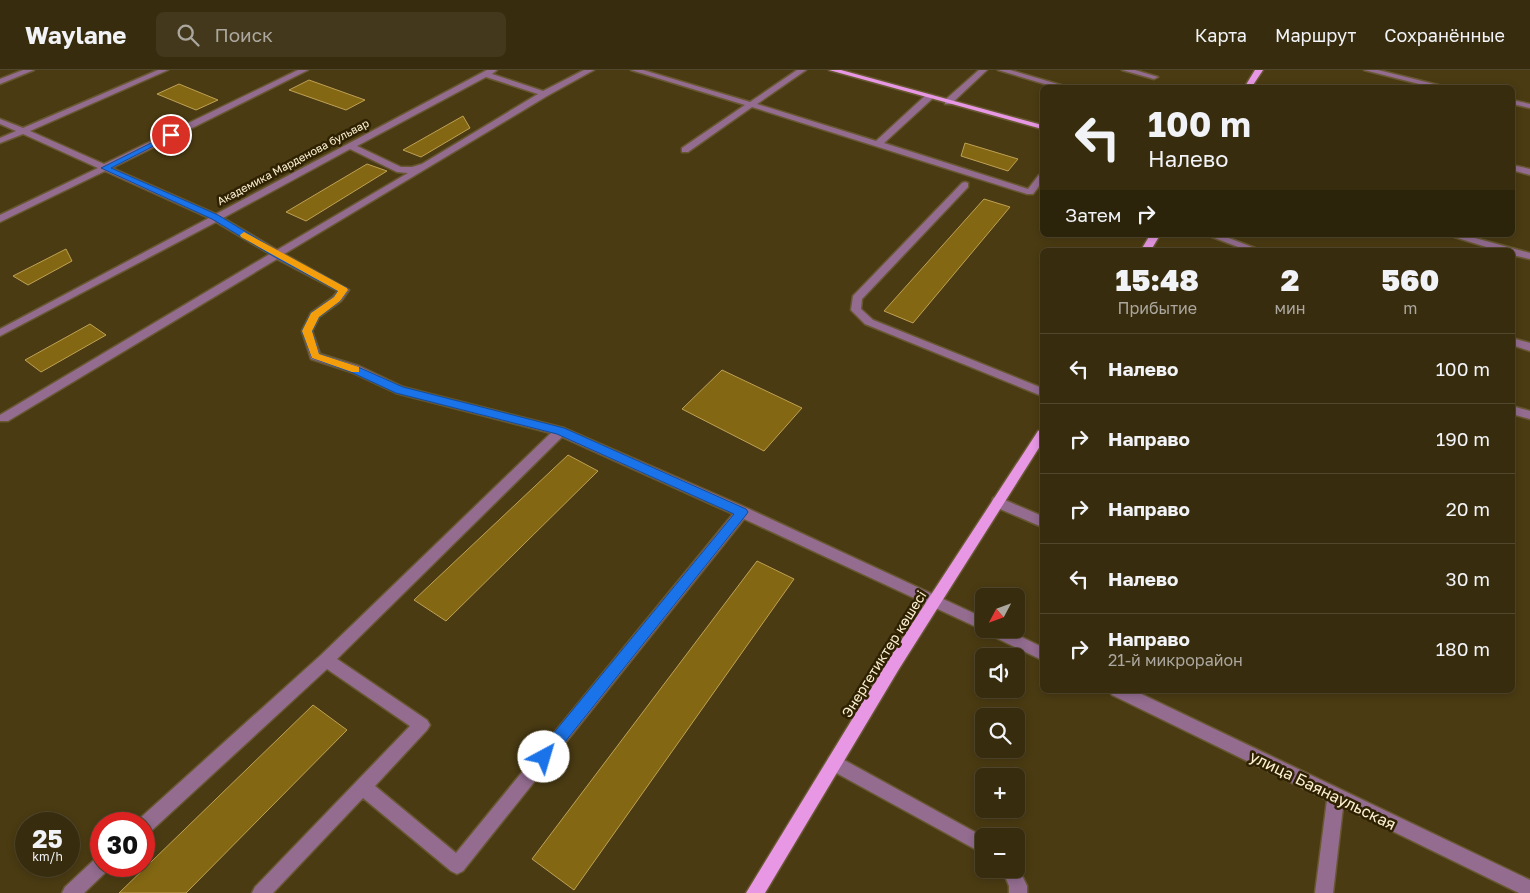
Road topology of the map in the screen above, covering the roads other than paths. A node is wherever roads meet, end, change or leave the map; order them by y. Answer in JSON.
{"nodes":[{"id":1,"x":30,"y":70,"type":"edge"},
{"id":2,"x":164,"y":70,"type":"edge"},
{"id":3,"x":304,"y":70,"type":"edge"},
{"id":4,"x":590,"y":70,"type":"edge"},
{"id":5,"x":635,"y":70,"type":"edge"},
{"id":6,"x":802,"y":70,"type":"edge"},
{"id":7,"x":833,"y":70,"type":"edge"},
{"id":8,"x":983,"y":70,"type":"edge"},
{"id":9,"x":1002,"y":70,"type":"edge"},
{"id":10,"x":1126,"y":70,"type":"edge"},
{"id":11,"x":1259,"y":70,"type":"edge"},
{"id":12,"x":1368,"y":70,"type":"edge"},
{"id":13,"x":490,"y":72,"type":"edge"},
{"id":14,"x":1154,"y":76,"type":"edge"},
{"id":15,"x":0,"y":82,"type":"edge"},
{"id":16,"x":1057,"y":85,"type":"edge"},
{"id":17,"x":1249,"y":85,"type":"edge"},
{"id":18,"x":1434,"y":85,"type":"edge"},
{"id":19,"x":544,"y":94,"type":"junction"},
{"id":20,"x":929,"y":97,"type":"junction"},
{"id":21,"x":948,"y":102,"type":"junction"},
{"id":22,"x":1515,"y":103,"type":"edge"},
{"id":23,"x":752,"y":104,"type":"junction"},
{"id":24,"x":1530,"y":106,"type":"edge"},
{"id":25,"x":0,"y":121,"type":"edge"},
{"id":26,"x":1040,"y":126,"type":"edge"},
{"id":27,"x":23,"y":131,"type":"junction"},
{"id":28,"x":0,"y":141,"type":"edge"},
{"id":29,"x":878,"y":144,"type":"junction"},
{"id":30,"x":350,"y":146,"type":"junction"},
{"id":31,"x":685,"y":150,"type":"dead end"},
{"id":32,"x":424,"y":166,"type":"junction"},
{"id":33,"x":105,"y":168,"type":"junction"},
{"id":34,"x":1515,"y":168,"type":"edge"},
{"id":35,"x":1530,"y":172,"type":"edge"},
{"id":36,"x":1040,"y":180,"type":"edge"},
{"id":37,"x":965,"y":185,"type":"dead end"},
{"id":38,"x":215,"y":217,"type":"junction"},
{"id":39,"x":0,"y":219,"type":"edge"},
{"id":40,"x":1154,"y":237,"type":"edge"},
{"id":41,"x":1218,"y":237,"type":"edge"},
{"id":42,"x":1460,"y":237,"type":"edge"},
{"id":43,"x":1147,"y":248,"type":"edge"},
{"id":44,"x":1248,"y":248,"type":"edge"},
{"id":45,"x":1500,"y":248,"type":"edge"},
{"id":46,"x":1515,"y":253,"type":"edge"},
{"id":47,"x":276,"y":254,"type":"junction"},
{"id":48,"x":1530,"y":256,"type":"edge"},
{"id":49,"x":0,"y":333,"type":"edge"},
{"id":50,"x":1515,"y":342,"type":"edge"},
{"id":51,"x":1530,"y":347,"type":"edge"},
{"id":52,"x":1040,"y":391,"type":"edge"},
{"id":53,"x":1515,"y":411,"type":"edge"},
{"id":54,"x":1530,"y":415,"type":"edge"},
{"id":55,"x":1,"y":418,"type":"edge"},
{"id":56,"x":560,"y":431,"type":"junction"},
{"id":57,"x":1040,"y":437,"type":"edge"},
{"id":58,"x":998,"y":502,"type":"junction"},
{"id":59,"x":742,"y":512,"type":"junction"},
{"id":60,"x":1040,"y":521,"type":"edge"},
{"id":61,"x":936,"y":603,"type":"junction"},
{"id":62,"x":975,"y":621,"type":"edge"},
{"id":63,"x":1009,"y":638,"type":"edge"},
{"id":64,"x":1040,"y":653,"type":"edge"},
{"id":65,"x":326,"y":660,"type":"junction"},
{"id":66,"x":1123,"y":693,"type":"edge"},
{"id":67,"x":835,"y":763,"type":"junction"},
{"id":68,"x":363,"y":787,"type":"junction"},
{"id":69,"x":1336,"y":797,"type":"junction"},
{"id":70,"x":155,"y":816,"type":"edge"},
{"id":71,"x":975,"y":841,"type":"edge"},
{"id":72,"x":90,"y":875,"type":"edge"},
{"id":73,"x":1015,"y":878,"type":"edge"},
{"id":74,"x":1530,"y":889,"type":"edge"},
{"id":75,"x":71,"y":893,"type":"edge"},
{"id":76,"x":261,"y":893,"type":"edge"},
{"id":77,"x":756,"y":893,"type":"edge"},
{"id":78,"x":1018,"y":893,"type":"edge"},
{"id":79,"x":1324,"y":893,"type":"edge"}],
"edges":[{"from":1,"to":15,"type":"street"},
{"from":2,"to":27,"type":"street"},
{"from":3,"to":33,"type":"street"},
{"from":4,"to":19,"type":"street"},
{"from":5,"to":23,"type":"street"},
{"from":6,"to":23,"type":"street"},
{"from":7,"to":20,"type":"main road"},
{"from":8,"to":21,"type":"street"},
{"from":9,"to":16,"type":"street"},
{"from":10,"to":14,"type":"street"},
{"from":11,"to":17,"type":"main road"},
{"from":12,"to":18,"type":"street"},
{"from":13,"to":19,"type":"street"},
{"from":13,"to":30,"type":"street","name":"Академика Марденова бульвар"},
{"from":19,"to":32,"type":"street"},
{"from":20,"to":21,"type":"main road"},
{"from":20,"to":29,"type":"street"},
{"from":21,"to":26,"type":"main road"},
{"from":22,"to":24,"type":"street"},
{"from":23,"to":29,"type":"street"},
{"from":23,"to":31,"type":"street"},
{"from":25,"to":27,"type":"street"},
{"from":27,"to":28,"type":"street"},
{"from":27,"to":33,"type":"street"},
{"from":29,"to":36,"type":"street"},
{"from":30,"to":32,"type":"street"},
{"from":30,"to":38,"type":"street","name":"Академика Марденова бульвар"},
{"from":32,"to":47,"type":"street"},
{"from":33,"to":38,"type":"street"},
{"from":33,"to":39,"type":"street"},
{"from":34,"to":35,"type":"street"},
{"from":37,"to":52,"type":"street"},
{"from":38,"to":47,"type":"street"},
{"from":38,"to":49,"type":"street","name":"Академика Марденова бульвар"},
{"from":40,"to":43,"type":"main road"},
{"from":41,"to":44,"type":"street"},
{"from":42,"to":45,"type":"street"},
{"from":46,"to":48,"type":"street"},
{"from":47,"to":55,"type":"street"},
{"from":47,"to":56,"type":"street"},
{"from":50,"to":51,"type":"street"},
{"from":53,"to":54,"type":"street"},
{"from":56,"to":59,"type":"street"},
{"from":56,"to":65,"type":"street"},
{"from":57,"to":58,"type":"main road","name":"Энергетиктер көшесі"},
{"from":58,"to":60,"type":"street"},
{"from":58,"to":61,"type":"main road","name":"Энергетиктер көшесі"},
{"from":59,"to":61,"type":"street"},
{"from":59,"to":68,"type":"street"},
{"from":61,"to":62,"type":"street"},
{"from":61,"to":67,"type":"main road","name":"Энергетиктер көшесі"},
{"from":63,"to":64,"type":"street"},
{"from":65,"to":68,"type":"street"},
{"from":65,"to":70,"type":"street"},
{"from":66,"to":69,"type":"street","name":"улица Баянаульская"},
{"from":67,"to":71,"type":"street"},
{"from":67,"to":77,"type":"main road","name":"Энергетиктер көшесі"},
{"from":68,"to":76,"type":"street"},
{"from":69,"to":74,"type":"street","name":"улица Баянаульская"},
{"from":69,"to":79,"type":"street"},
{"from":72,"to":75,"type":"street"},
{"from":73,"to":78,"type":"street"}]}
